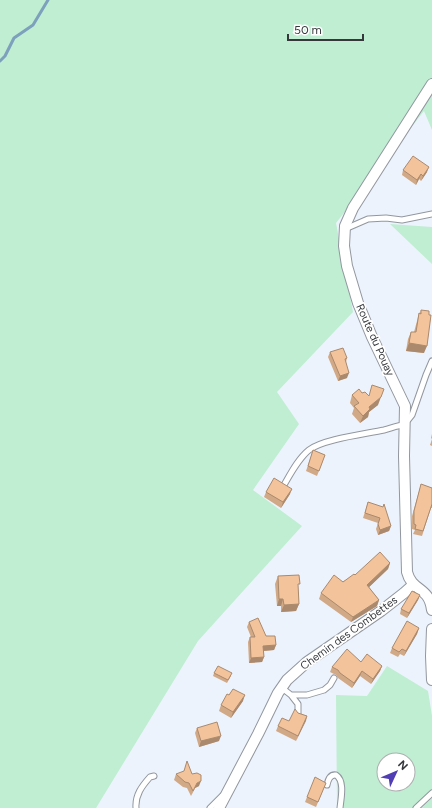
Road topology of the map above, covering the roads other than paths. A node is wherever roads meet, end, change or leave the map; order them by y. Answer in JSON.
{"nodes":[{"id":1,"x":432,"y":84,"type":"edge"},
{"id":2,"x":432,"y":214,"type":"edge"},
{"id":3,"x":345,"y":229,"type":"junction"},
{"id":4,"x":432,"y":361,"type":"edge"},
{"id":5,"x":405,"y":422,"type":"junction"},
{"id":6,"x":284,"y":485,"type":"edge"},
{"id":7,"x":413,"y":585,"type":"junction"},
{"id":8,"x":431,"y":600,"type":"edge"},
{"id":9,"x":432,"y":629,"type":"edge"},
{"id":10,"x":334,"y":678,"type":"dead end"},
{"id":11,"x":432,"y":680,"type":"edge"},
{"id":12,"x":282,"y":688,"type":"junction"},
{"id":13,"x":291,"y":695,"type":"junction"},
{"id":14,"x":298,"y":714,"type":"edge"},
{"id":15,"x":154,"y":776,"type":"dead end"},
{"id":16,"x":327,"y":785,"type":"edge"},
{"id":17,"x":432,"y":793,"type":"edge"},
{"id":18,"x":225,"y":797,"type":"junction"},
{"id":19,"x":136,"y":808,"type":"edge"},
{"id":20,"x":210,"y":808,"type":"edge"},
{"id":21,"x":219,"y":808,"type":"edge"},
{"id":22,"x":340,"y":808,"type":"edge"},
{"id":23,"x":416,"y":808,"type":"edge"}],
"edges":[{"from":1,"to":3,"type":"street","name":"Route du Pouay"},
{"from":2,"to":3,"type":"lane"},
{"from":3,"to":5,"type":"street","name":"Route du Pouay"},
{"from":4,"to":5,"type":"lane"},
{"from":5,"to":6,"type":"lane"},
{"from":5,"to":7,"type":"street","name":"Route du Pouay"},
{"from":7,"to":8,"type":"street"},
{"from":7,"to":12,"type":"street","name":"Chemin des Combettes"},
{"from":9,"to":11,"type":"street"},
{"from":10,"to":13,"type":"lane"},
{"from":12,"to":13,"type":"lane"},
{"from":12,"to":18,"type":"street","name":"Chemin des Combettes"},
{"from":13,"to":14,"type":"lane"},
{"from":15,"to":19,"type":"lane"},
{"from":16,"to":22,"type":"lane"},
{"from":17,"to":23,"type":"lane"},
{"from":18,"to":20,"type":"lane"},
{"from":18,"to":21,"type":"street","name":"Chemin des Combettes"}]}
